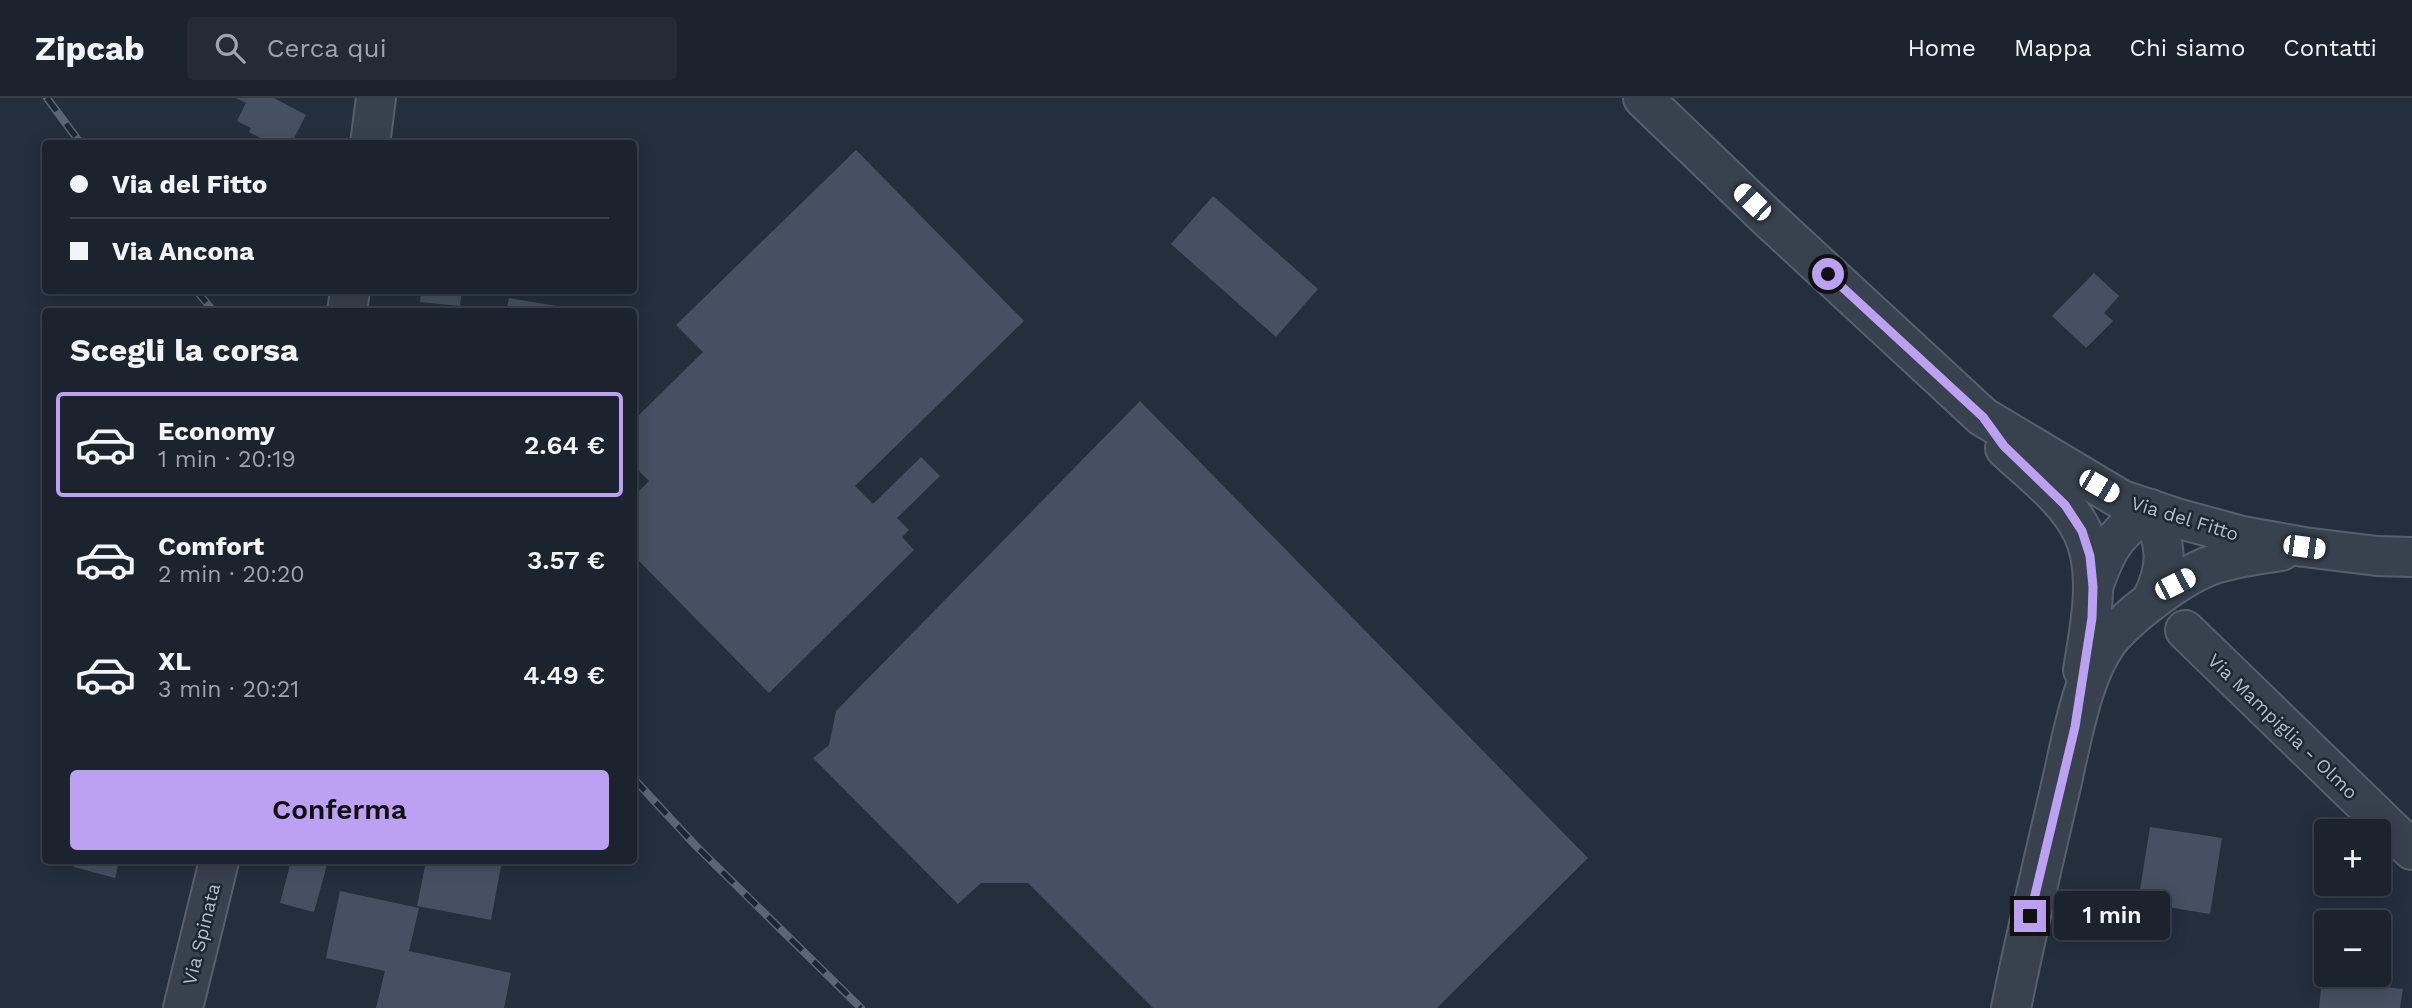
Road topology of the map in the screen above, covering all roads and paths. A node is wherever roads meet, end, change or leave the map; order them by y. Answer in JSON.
{"nodes":[{"id":1,"x":376,"y":98,"type":"edge"},
{"id":2,"x":1643,"y":98,"type":"edge"},
{"id":3,"x":371,"y":140,"type":"edge"},
{"id":4,"x":1983,"y":417,"type":"junction"},
{"id":5,"x":2150,"y":509,"type":"junction"},
{"id":6,"x":2304,"y":547,"type":"junction"},
{"id":7,"x":2412,"y":557,"type":"edge"},
{"id":8,"x":2093,"y":587,"type":"junction"},
{"id":9,"x":2151,"y":601,"type":"junction"},
{"id":10,"x":2185,"y":631,"type":"dead end"},
{"id":11,"x":2075,"y":727,"type":"junction"},
{"id":12,"x":2412,"y":850,"type":"edge"},
{"id":13,"x":218,"y":864,"type":"edge"},
{"id":14,"x":183,"y":1008,"type":"edge"},
{"id":15,"x":2011,"y":1008,"type":"edge"}],
"edges":[{"from":1,"to":3,"type":"street"},
{"from":2,"to":4,"type":"street","name":"Via del Fitto"},
{"from":4,"to":5,"type":"street","name":"Via del Fitto"},
{"from":4,"to":8,"type":"street"},
{"from":5,"to":6,"type":"street","name":"Via del Fitto"},
{"from":5,"to":8,"type":"street"},
{"from":5,"to":9,"type":"street"},
{"from":6,"to":7,"type":"street","name":"Via del Fitto"},
{"from":6,"to":9,"type":"street"},
{"from":8,"to":11,"type":"street"},
{"from":9,"to":11,"type":"street"},
{"from":10,"to":12,"type":"street","name":"Via Mampiglia - Olmo"},
{"from":11,"to":15,"type":"street"},
{"from":13,"to":14,"type":"street","name":"Via Spinata"}]}
